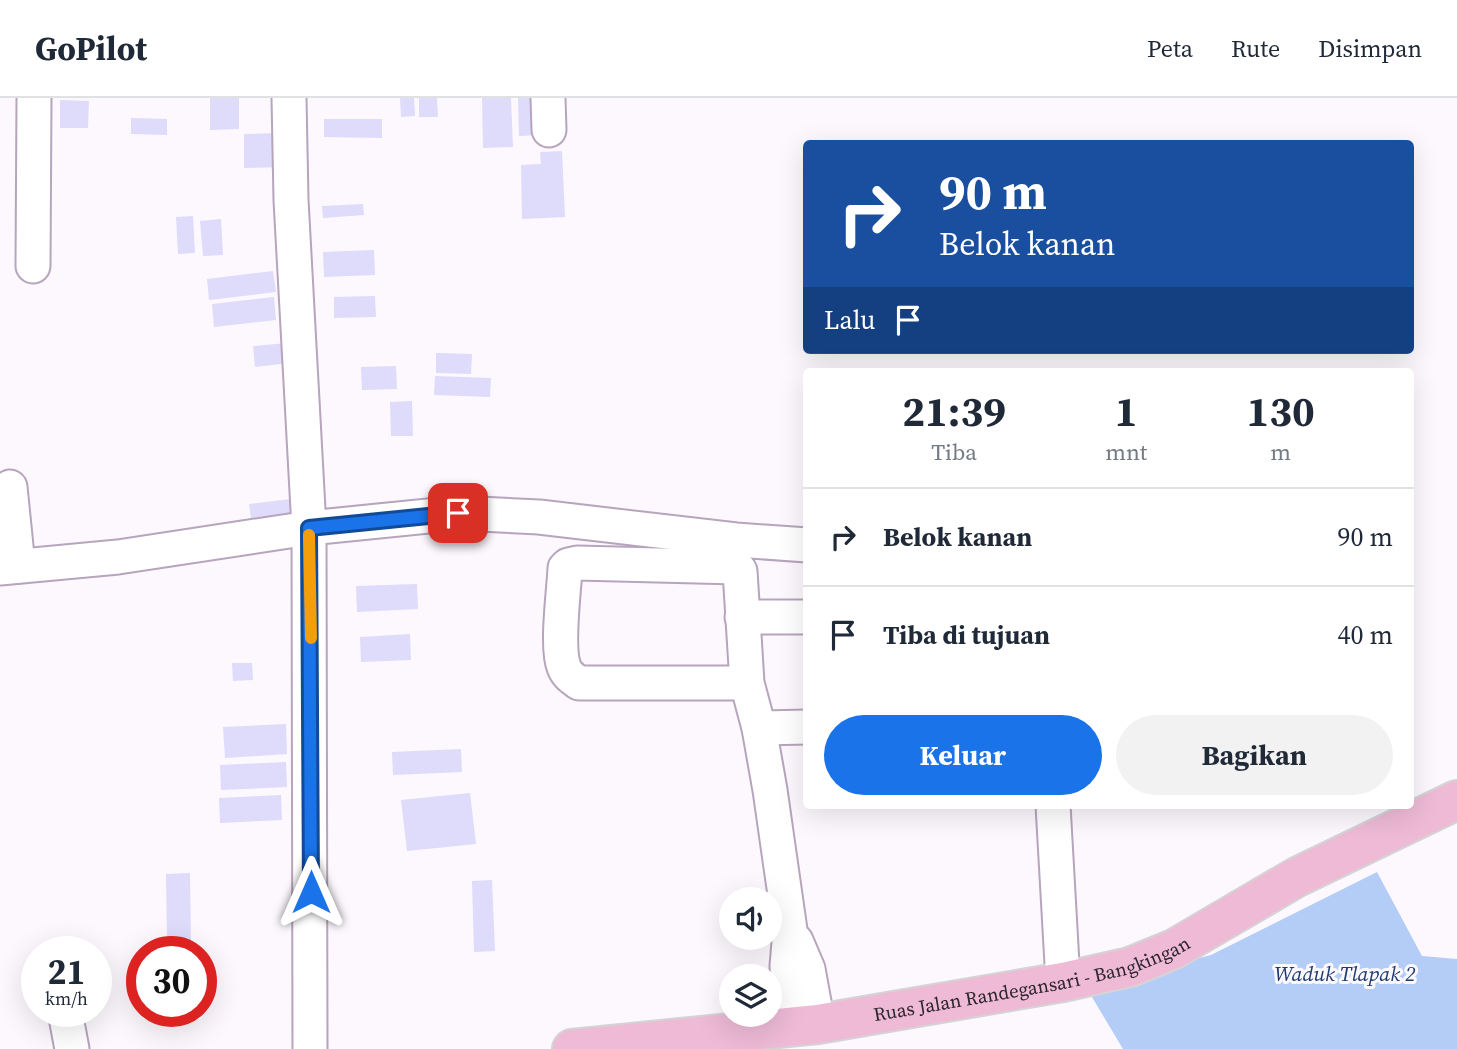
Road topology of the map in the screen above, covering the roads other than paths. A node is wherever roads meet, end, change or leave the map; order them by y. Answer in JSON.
{"nodes":[{"id":1,"x":34,"y":98,"type":"edge"},
{"id":2,"x":289,"y":98,"type":"edge"},
{"id":3,"x":33,"y":266,"type":"dead end"},
{"id":4,"x":10,"y":487,"type":"dead end"},
{"id":5,"x":309,"y":528,"type":"junction"},
{"id":6,"x":803,"y":546,"type":"edge"},
{"id":7,"x":737,"y":554,"type":"junction"},
{"id":8,"x":9,"y":567,"type":"edge"},
{"id":9,"x":742,"y":617,"type":"junction"},
{"id":10,"x":803,"y":617,"type":"edge"},
{"id":11,"x":747,"y":683,"type":"junction"},
{"id":12,"x":803,"y":727,"type":"edge"},
{"id":13,"x":759,"y":728,"type":"junction"},
{"id":14,"x":1457,"y":800,"type":"edge"},
{"id":15,"x":1053,"y":809,"type":"edge"},
{"id":16,"x":1063,"y":982,"type":"junction"},
{"id":17,"x":804,"y":1025,"type":"junction"},
{"id":18,"x":68,"y":1027,"type":"edge"},
{"id":19,"x":72,"y":1049,"type":"edge"},
{"id":20,"x":310,"y":1049,"type":"edge"},
{"id":21,"x":572,"y":1049,"type":"edge"}],
"edges":[{"from":1,"to":3,"type":"street"},
{"from":2,"to":5,"type":"street"},
{"from":4,"to":8,"type":"street"},
{"from":5,"to":7,"type":"street"},
{"from":5,"to":8,"type":"street"},
{"from":5,"to":20,"type":"street"},
{"from":6,"to":7,"type":"street"},
{"from":7,"to":9,"type":"street"},
{"from":7,"to":11,"type":"street"},
{"from":9,"to":10,"type":"street"},
{"from":9,"to":11,"type":"street"},
{"from":11,"to":13,"type":"street"},
{"from":12,"to":13,"type":"street"},
{"from":13,"to":17,"type":"street"},
{"from":14,"to":16,"type":"main road","name":"Ruas Jalan Randegansari - Bangkingan"},
{"from":15,"to":16,"type":"street"},
{"from":16,"to":17,"type":"main road","name":"Ruas Jalan Randegansari - Bangkingan"},
{"from":17,"to":21,"type":"main road","name":"Ruas Jalan Randegansari - Bangkingan"},
{"from":18,"to":19,"type":"street"}]}
